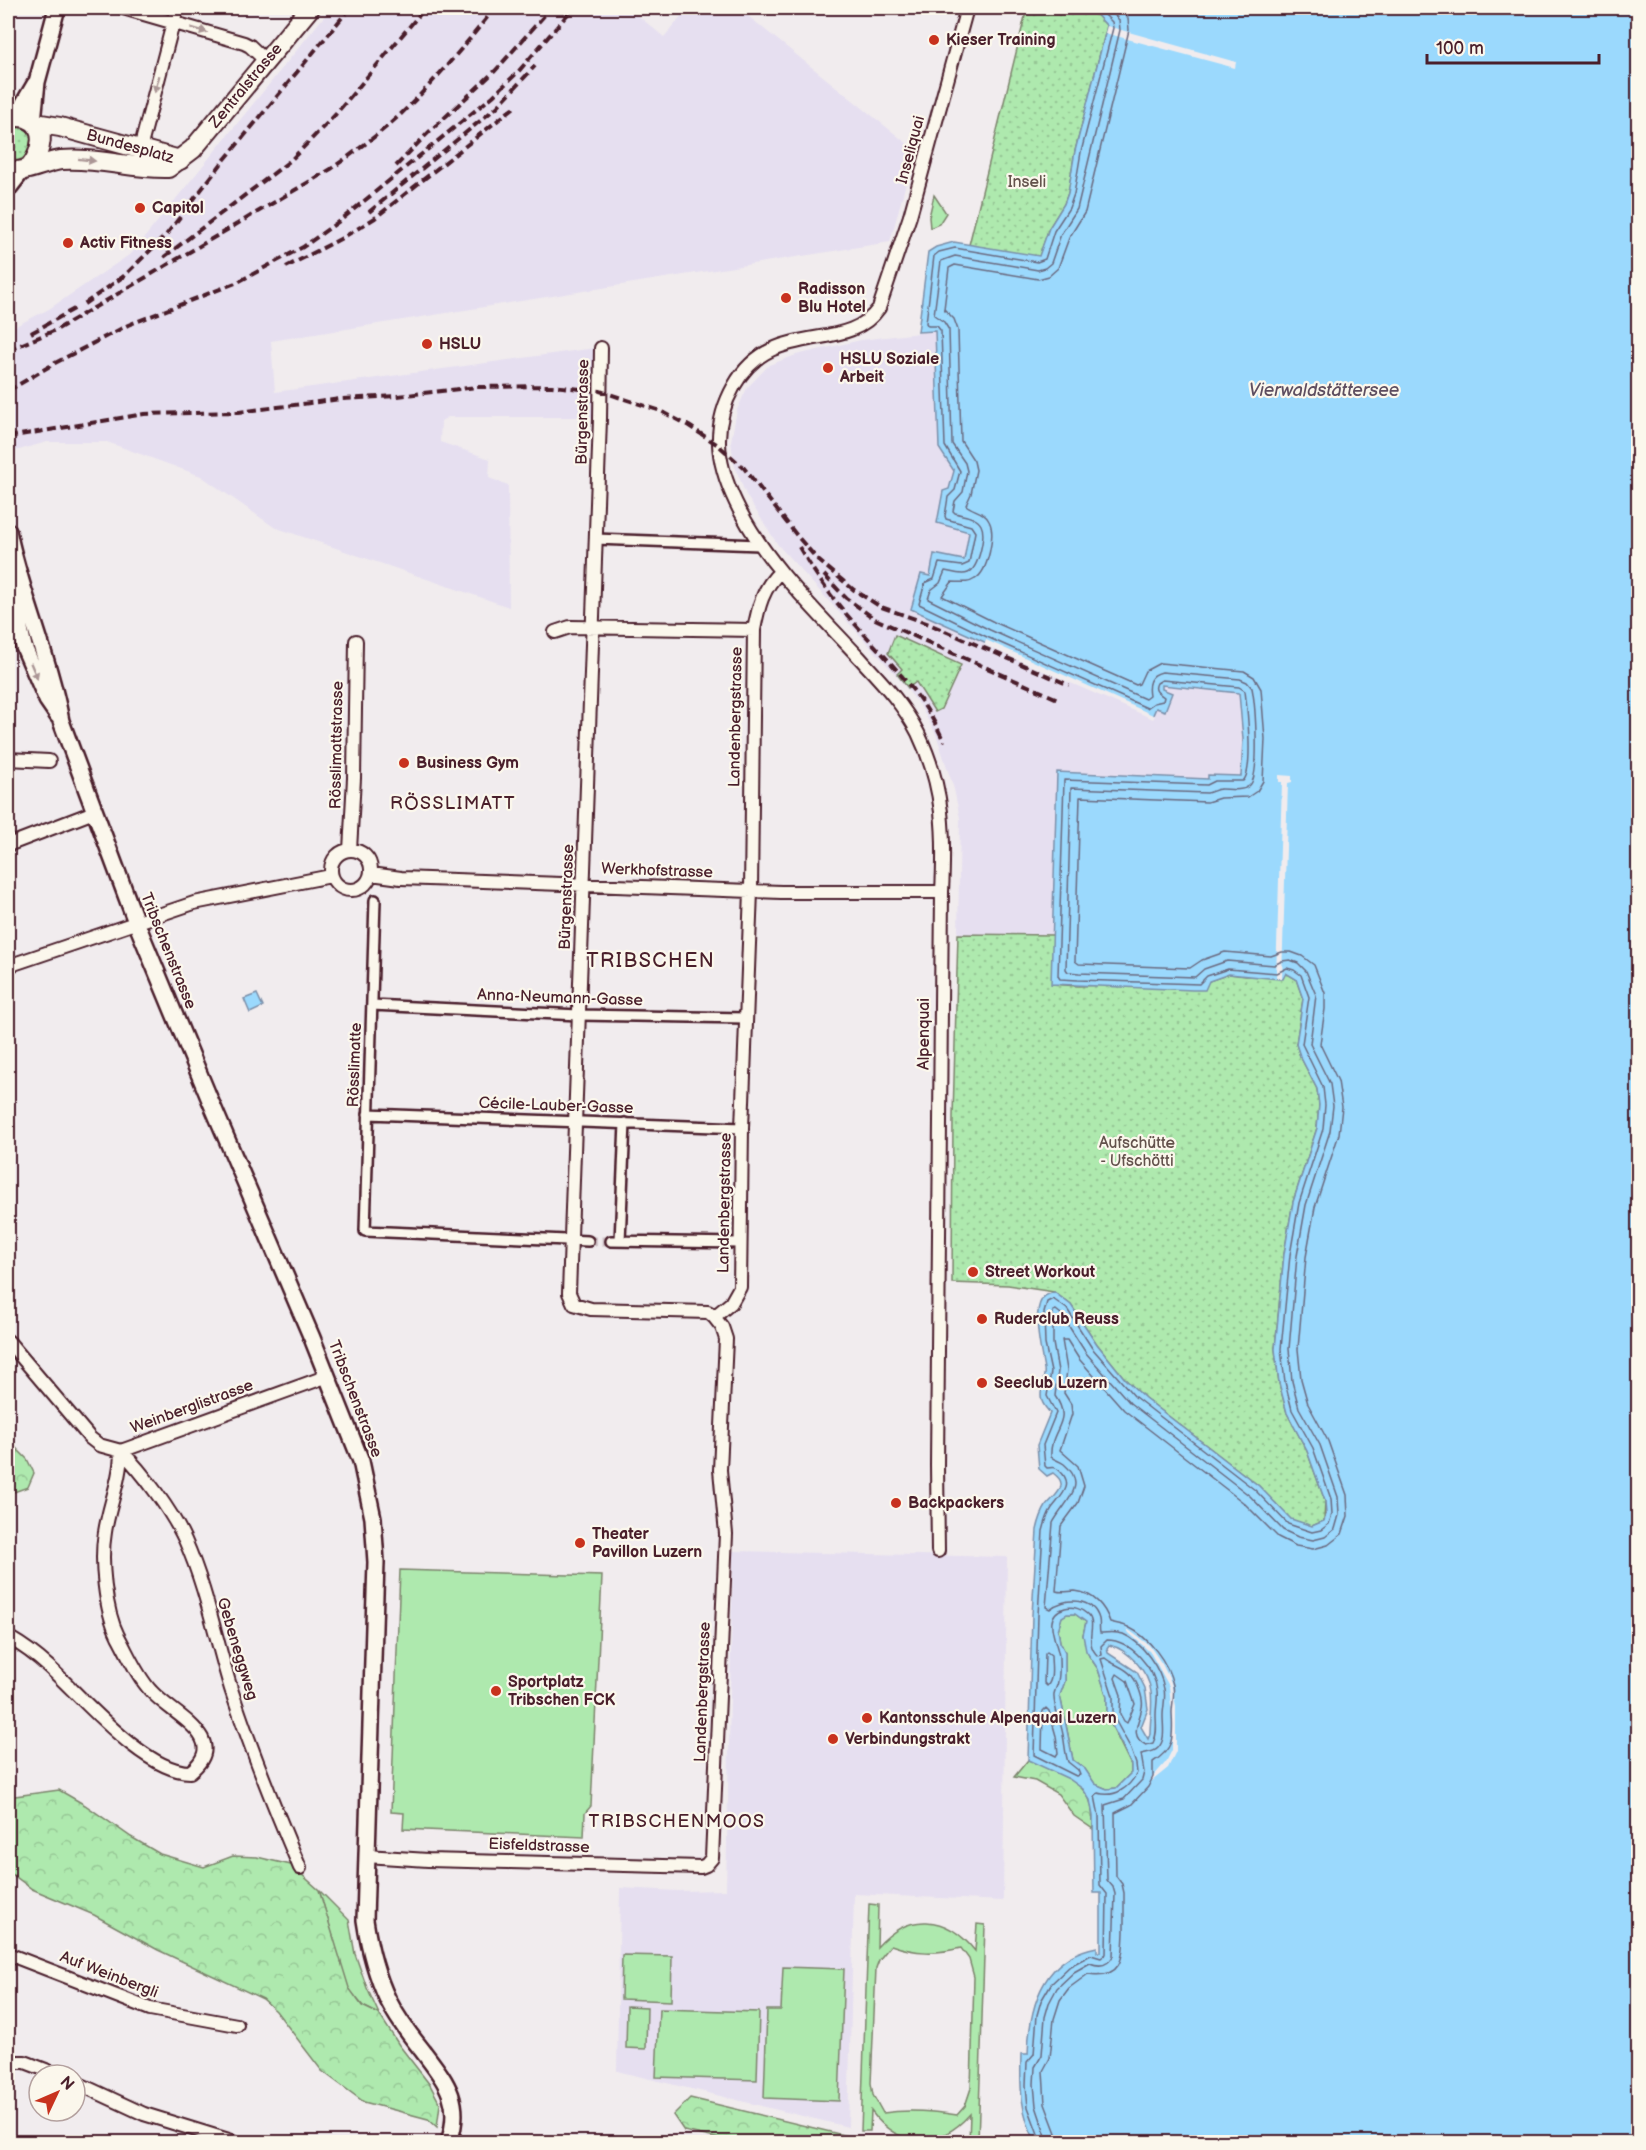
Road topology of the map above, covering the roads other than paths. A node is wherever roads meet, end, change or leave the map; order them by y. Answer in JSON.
{"nodes":[{"id":1,"x":57,"y":8,"type":"edge"},
{"id":2,"x":123,"y":8,"type":"edge"},
{"id":3,"x":177,"y":8,"type":"edge"},
{"id":4,"x":310,"y":8,"type":"edge"},
{"id":5,"x":967,"y":8,"type":"edge"},
{"id":6,"x":173,"y":22,"type":"junction"},
{"id":7,"x":266,"y":61,"type":"junction"},
{"id":8,"x":20,"y":120,"type":"edge"},
{"id":9,"x":140,"y":149,"type":"junction"},
{"id":10,"x":180,"y":160,"type":"junction"},
{"id":11,"x":20,"y":169,"type":"edge"},
{"id":12,"x":8,"y":189,"type":"edge"},
{"id":13,"x":601,"y":348,"type":"dead end"},
{"id":14,"x":8,"y":535,"type":"edge"},
{"id":15,"x":595,"y":538,"type":"junction"},
{"id":16,"x":760,"y":545,"type":"junction"},
{"id":17,"x":780,"y":572,"type":"junction"},
{"id":18,"x":8,"y":575,"type":"edge"},
{"id":19,"x":12,"y":620,"type":"edge"},
{"id":20,"x":592,"y":628,"type":"junction"},
{"id":21,"x":754,"y":630,"type":"junction"},
{"id":22,"x":555,"y":632,"type":"dead end"},
{"id":23,"x":356,"y":641,"type":"dead end"},
{"id":24,"x":61,"y":721,"type":"junction"},
{"id":25,"x":8,"y":759,"type":"edge"},
{"id":26,"x":49,"y":761,"type":"dead end"},
{"id":27,"x":94,"y":812,"type":"junction"},
{"id":28,"x":8,"y":845,"type":"edge"},
{"id":29,"x":350,"y":850,"type":"junction"},
{"id":30,"x":371,"y":874,"type":"junction"},
{"id":31,"x":331,"y":876,"type":"junction"},
{"id":32,"x":584,"y":885,"type":"junction"},
{"id":33,"x":751,"y":891,"type":"junction"},
{"id":34,"x":942,"y":892,"type":"junction"},
{"id":35,"x":375,"y":900,"type":"dead end"},
{"id":36,"x":136,"y":922,"type":"junction"},
{"id":37,"x":8,"y":966,"type":"edge"},
{"id":38,"x":372,"y":1005,"type":"junction"},
{"id":39,"x":579,"y":1015,"type":"junction"},
{"id":40,"x":746,"y":1018,"type":"junction"},
{"id":41,"x":368,"y":1114,"type":"junction"},
{"id":42,"x":575,"y":1121,"type":"junction"},
{"id":43,"x":625,"y":1124,"type":"junction"},
{"id":44,"x":742,"y":1128,"type":"junction"},
{"id":45,"x":570,"y":1240,"type":"junction"},
{"id":46,"x":588,"y":1241,"type":"tunnel mouth"},
{"id":47,"x":740,"y":1244,"type":"junction"},
{"id":48,"x":714,"y":1317,"type":"junction"},
{"id":49,"x":8,"y":1341,"type":"edge"},
{"id":50,"x":327,"y":1376,"type":"junction"},
{"id":51,"x":121,"y":1451,"type":"junction"},
{"id":52,"x":938,"y":1551,"type":"dead end"},
{"id":53,"x":8,"y":1637,"type":"edge"},
{"id":54,"x":366,"y":1856,"type":"junction"},
{"id":55,"x":710,"y":1862,"type":"joint"},
{"id":56,"x":300,"y":1868,"type":"dead end"},
{"id":57,"x":8,"y":1953,"type":"edge"},
{"id":58,"x":237,"y":2025,"type":"dead end"},
{"id":59,"x":8,"y":2062,"type":"edge"},
{"id":60,"x":28,"y":2063,"type":"edge"},
{"id":61,"x":87,"y":2088,"type":"edge"},
{"id":62,"x":235,"y":2142,"type":"edge"},
{"id":63,"x":449,"y":2142,"type":"edge"}],
"edges":[{"from":1,"to":8,"type":"street"},
{"from":2,"to":6,"type":"street"},
{"from":3,"to":6,"type":"street"},
{"from":4,"to":7,"type":"main road","name":"Zentralstrasse"},
{"from":5,"to":16,"type":"street","name":"Inseliquai"},
{"from":6,"to":7,"type":"street","one_way":true},
{"from":6,"to":9,"type":"street","one_way":true},
{"from":7,"to":10,"type":"main road","name":"Zentralstrasse"},
{"from":8,"to":9,"type":"main road","name":"Bundesplatz"},
{"from":8,"to":11,"type":"main road"},
{"from":9,"to":10,"type":"main road","name":"Bundesplatz"},
{"from":11,"to":10,"type":"main road","name":"Bundesplatz","one_way":true},
{"from":11,"to":12,"type":"street"},
{"from":13,"to":15,"type":"street","name":"Bürgenstrasse"},
{"from":14,"to":24,"type":"street","name":"Tribschenstrasse"},
{"from":15,"to":16,"type":"street"},
{"from":15,"to":20,"type":"street","name":"Bürgenstrasse"},
{"from":16,"to":17,"type":"street","name":"Alpenquai"},
{"from":17,"to":21,"type":"street","name":"Landenbergstrasse"},
{"from":17,"to":34,"type":"street","name":"Alpenquai"},
{"from":18,"to":19,"type":"street","name":"Tribschenstrasse"},
{"from":19,"to":24,"type":"street","name":"Tribschenstrasse","one_way":true},
{"from":20,"to":21,"type":"street"},
{"from":20,"to":22,"type":"street"},
{"from":20,"to":32,"type":"street","name":"Bürgenstrasse"},
{"from":21,"to":33,"type":"street","name":"Landenbergstrasse"},
{"from":23,"to":29,"type":"street","name":"Rösslimattstrasse"},
{"from":24,"to":27,"type":"street","name":"Tribschenstrasse"},
{"from":25,"to":26,"type":"street"},
{"from":27,"to":28,"type":"street"},
{"from":27,"to":36,"type":"street","name":"Tribschenstrasse"},
{"from":29,"to":30,"type":"street"},
{"from":29,"to":31,"type":"street"},
{"from":30,"to":31,"type":"street"},
{"from":30,"to":32,"type":"street","name":"Werkhofstrasse"},
{"from":31,"to":36,"type":"street"},
{"from":32,"to":33,"type":"street","name":"Werkhofstrasse"},
{"from":32,"to":39,"type":"street","name":"Bürgenstrasse"},
{"from":33,"to":34,"type":"street","name":"Werkhofstrasse"},
{"from":33,"to":40,"type":"street","name":"Landenbergstrasse"},
{"from":34,"to":52,"type":"street","name":"Alpenquai"},
{"from":35,"to":38,"type":"street","name":"Rösslimatte"},
{"from":36,"to":37,"type":"street"},
{"from":36,"to":50,"type":"street","name":"Tribschenstrasse"},
{"from":38,"to":39,"type":"street","name":"Anna-Neumann-Gasse"},
{"from":38,"to":41,"type":"street","name":"Rösslimatte"},
{"from":39,"to":40,"type":"street","name":"Anna-Neumann-Gasse"},
{"from":39,"to":42,"type":"street","name":"Bürgenstrasse"},
{"from":40,"to":44,"type":"street","name":"Landenbergstrasse"},
{"from":41,"to":42,"type":"street","name":"Cécile-Lauber-Gasse"},
{"from":41,"to":45,"type":"street","name":"Rösslimatte"},
{"from":42,"to":43,"type":"street","name":"Cécile-Lauber-Gasse"},
{"from":42,"to":45,"type":"street","name":"Bürgenstrasse"},
{"from":43,"to":44,"type":"street","name":"Cécile-Lauber-Gasse"},
{"from":43,"to":47,"type":"street"},
{"from":44,"to":47,"type":"street","name":"Landenbergstrasse"},
{"from":45,"to":46,"type":"street"},
{"from":45,"to":48,"type":"street","name":"Bürgenstrasse"},
{"from":47,"to":48,"type":"street","name":"Landenbergstrasse"},
{"from":48,"to":55,"type":"street","name":"Landenbergstrasse"},
{"from":49,"to":51,"type":"street"},
{"from":50,"to":51,"type":"street","name":"Weinberglistrasse"},
{"from":50,"to":54,"type":"street","name":"Tribschenstrasse"},
{"from":51,"to":53,"type":"street","name":"Weinberglistrasse"},
{"from":51,"to":56,"type":"street","name":"Gebeneggweg"},
{"from":54,"to":55,"type":"street","name":"Eisfeldstrasse"},
{"from":54,"to":63,"type":"street","name":"Tribschenstrasse"},
{"from":57,"to":58,"type":"street","name":"Auf Weinbergli"},
{"from":59,"to":60,"type":"street"},
{"from":61,"to":62,"type":"street"}]}
